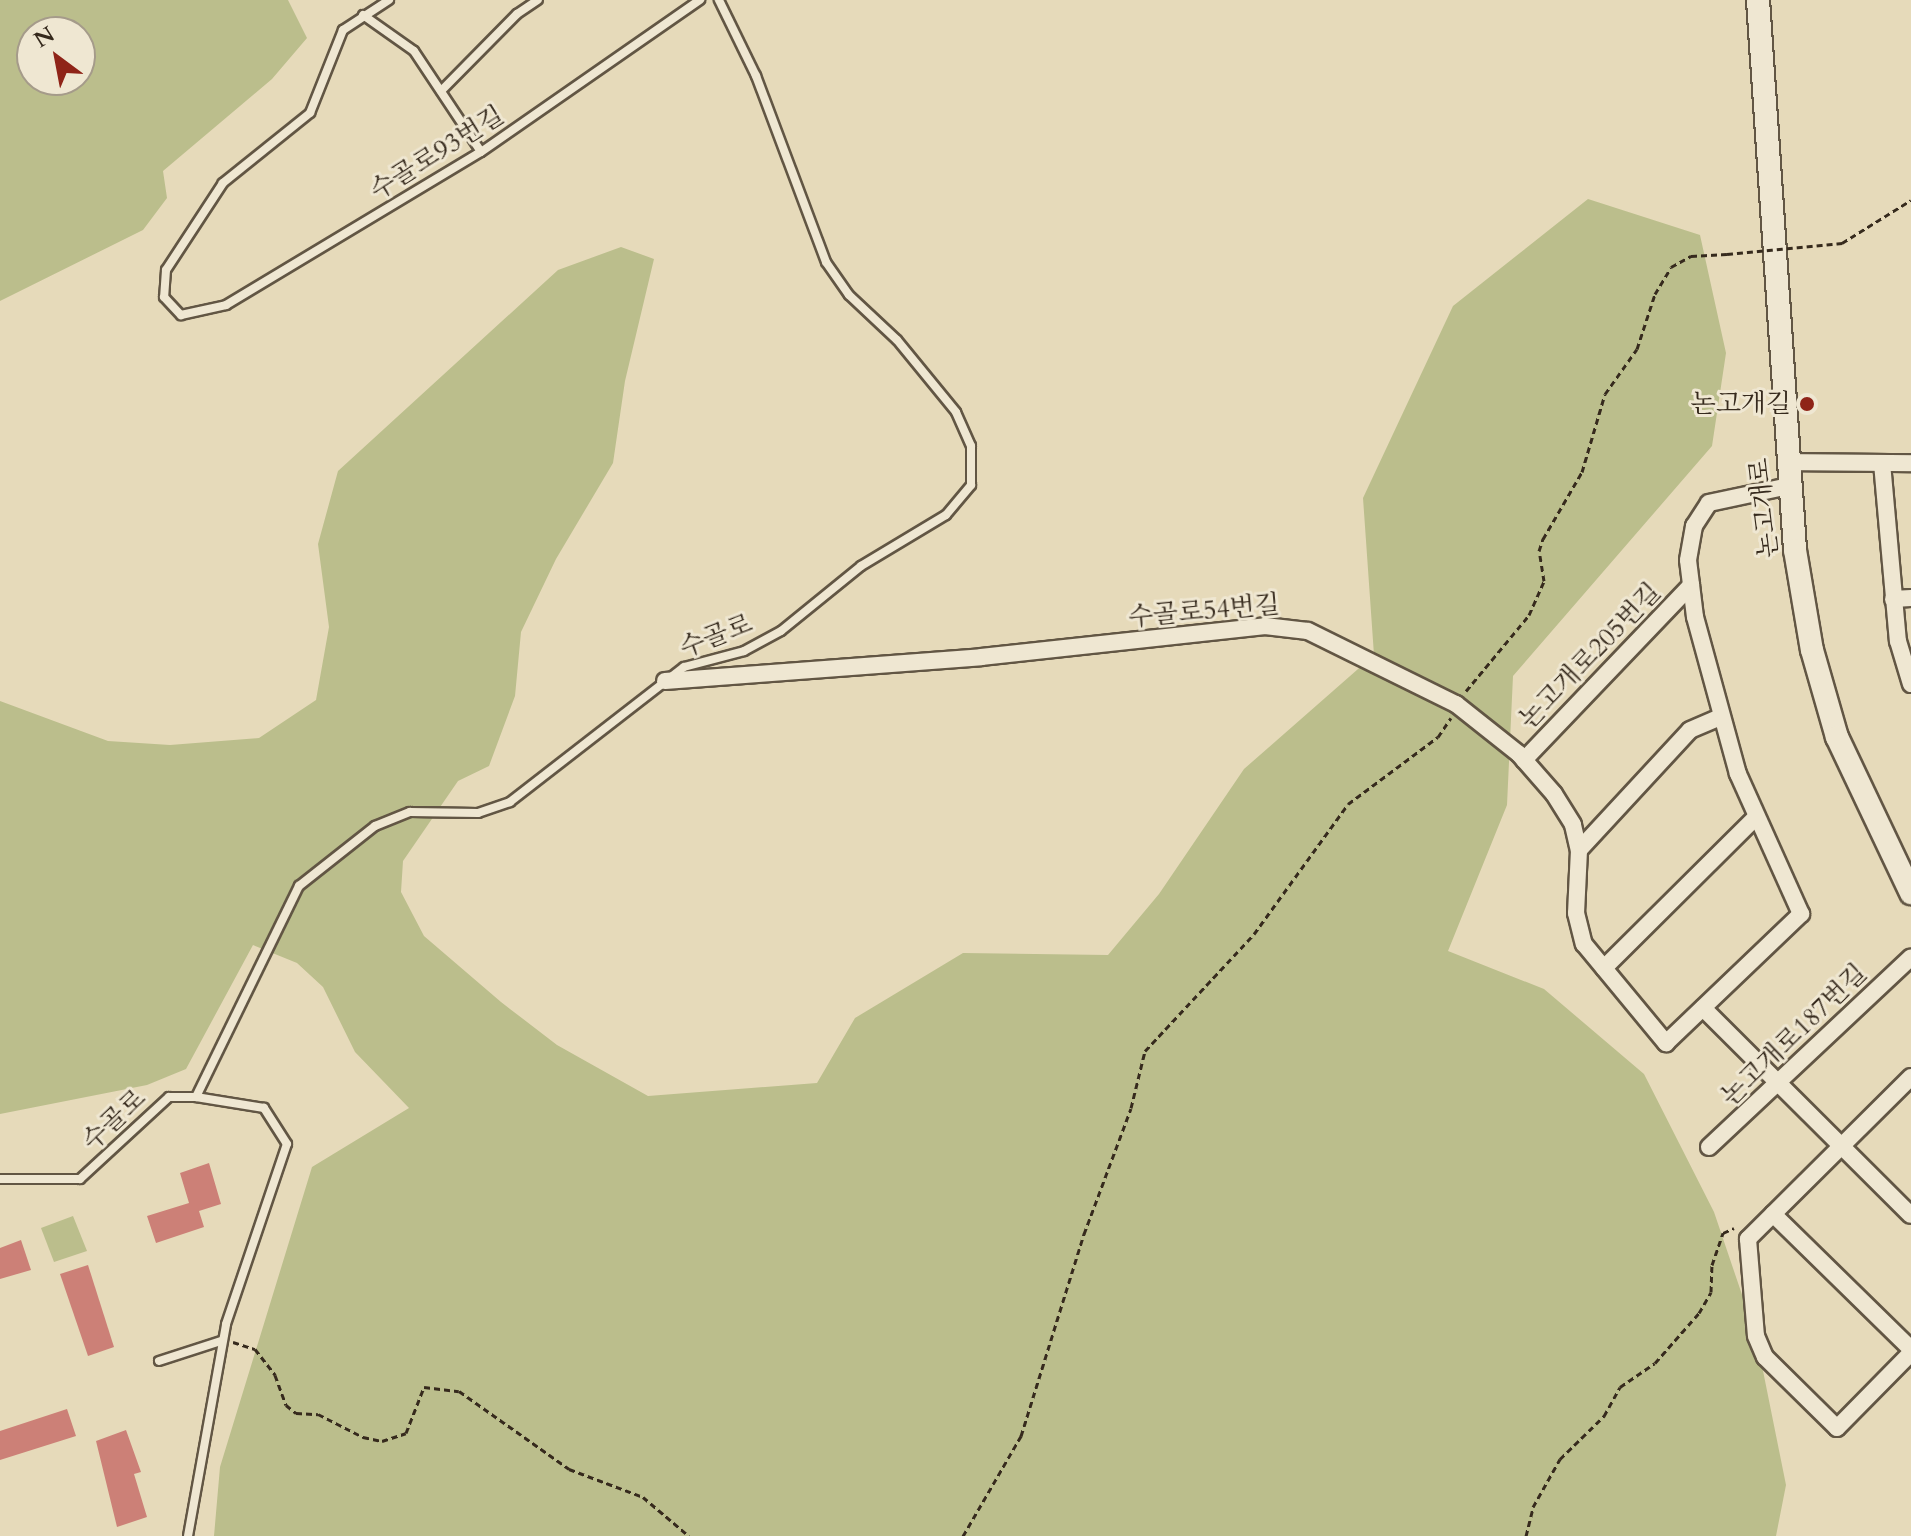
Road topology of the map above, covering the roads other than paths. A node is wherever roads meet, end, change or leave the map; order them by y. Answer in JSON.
{"nodes":[{"id":1,"x":389,"y":0,"type":"edge"},
{"id":2,"x":538,"y":0,"type":"edge"},
{"id":3,"x":700,"y":0,"type":"edge"},
{"id":4,"x":719,"y":0,"type":"edge"},
{"id":5,"x":1758,"y":0,"type":"edge"},
{"id":6,"x":363,"y":15,"type":"junction"},
{"id":7,"x":441,"y":91,"type":"junction"},
{"id":8,"x":481,"y":152,"type":"junction"},
{"id":9,"x":1787,"y":462,"type":"junction"},
{"id":10,"x":1882,"y":463,"type":"junction"},
{"id":11,"x":1911,"y":463,"type":"edge"},
{"id":12,"x":1789,"y":486,"type":"junction"},
{"id":13,"x":1691,"y":585,"type":"junction"},
{"id":14,"x":1911,"y":598,"type":"edge"},
{"id":15,"x":1893,"y":599,"type":"junction"},
{"id":16,"x":665,"y":681,"type":"junction"},
{"id":17,"x":1911,"y":684,"type":"edge"},
{"id":18,"x":1721,"y":717,"type":"junction"},
{"id":19,"x":1524,"y":760,"type":"junction"},
{"id":20,"x":1755,"y":818,"type":"junction"},
{"id":21,"x":1579,"y":850,"type":"junction"},
{"id":22,"x":1911,"y":893,"type":"edge"},
{"id":23,"x":1911,"y":957,"type":"edge"},
{"id":24,"x":1604,"y":968,"type":"junction"},
{"id":25,"x":1703,"y":1008,"type":"junction"},
{"id":26,"x":1666,"y":1043,"type":"joint"},
{"id":27,"x":1911,"y":1076,"type":"edge"},
{"id":28,"x":1779,"y":1084,"type":"junction"},
{"id":29,"x":196,"y":1097,"type":"junction"},
{"id":30,"x":1842,"y":1146,"type":"junction"},
{"id":31,"x":1709,"y":1147,"type":"dead end"},
{"id":32,"x":0,"y":1179,"type":"edge"},
{"id":33,"x":1773,"y":1214,"type":"junction"},
{"id":34,"x":1911,"y":1215,"type":"edge"},
{"id":35,"x":221,"y":1341,"type":"junction"},
{"id":36,"x":1911,"y":1351,"type":"edge"},
{"id":37,"x":159,"y":1361,"type":"dead end"},
{"id":38,"x":188,"y":1536,"type":"edge"}],
"edges":[{"from":1,"to":6,"type":"lane"},
{"from":2,"to":7,"type":"lane"},
{"from":3,"to":8,"type":"lane","name":"수골로93번길"},
{"from":4,"to":16,"type":"lane","name":"수골로"},
{"from":5,"to":9,"type":"main road","name":"논고개로"},
{"from":6,"to":7,"type":"lane"},
{"from":6,"to":8,"type":"lane","name":"수골로93번길"},
{"from":7,"to":8,"type":"lane"},
{"from":9,"to":10,"type":"street"},
{"from":9,"to":12,"type":"main road","name":"논고개로"},
{"from":10,"to":11,"type":"street"},
{"from":10,"to":15,"type":"street"},
{"from":12,"to":13,"type":"street","name":"논고개로205번길"},
{"from":12,"to":22,"type":"main road","name":"논고개로"},
{"from":13,"to":18,"type":"street","name":"논고개로205번길"},
{"from":13,"to":19,"type":"street","name":"논고개로205번길"},
{"from":14,"to":15,"type":"street"},
{"from":15,"to":17,"type":"street"},
{"from":16,"to":19,"type":"street","name":"수골로54번길"},
{"from":16,"to":29,"type":"lane","name":"수골로"},
{"from":18,"to":20,"type":"street","name":"논고개로205번길"},
{"from":18,"to":21,"type":"street"},
{"from":19,"to":21,"type":"street","name":"수골로54번길"},
{"from":20,"to":24,"type":"street"},
{"from":20,"to":25,"type":"street","name":"논고개로205번길"},
{"from":21,"to":24,"type":"street","name":"수골로54번길"},
{"from":23,"to":28,"type":"street","name":"논고개로187번길"},
{"from":24,"to":26,"type":"street","name":"수골로54번길"},
{"from":25,"to":26,"type":"street","name":"논고개로205번길"},
{"from":25,"to":28,"type":"street"},
{"from":27,"to":30,"type":"street"},
{"from":28,"to":30,"type":"street"},
{"from":28,"to":31,"type":"street","name":"논고개로187번길"},
{"from":29,"to":32,"type":"lane","name":"수골로"},
{"from":29,"to":35,"type":"lane"},
{"from":30,"to":33,"type":"street"},
{"from":30,"to":34,"type":"street"},
{"from":33,"to":36,"type":"street"},
{"from":33,"to":36,"type":"street"},
{"from":35,"to":37,"type":"lane"},
{"from":35,"to":38,"type":"lane"}]}
